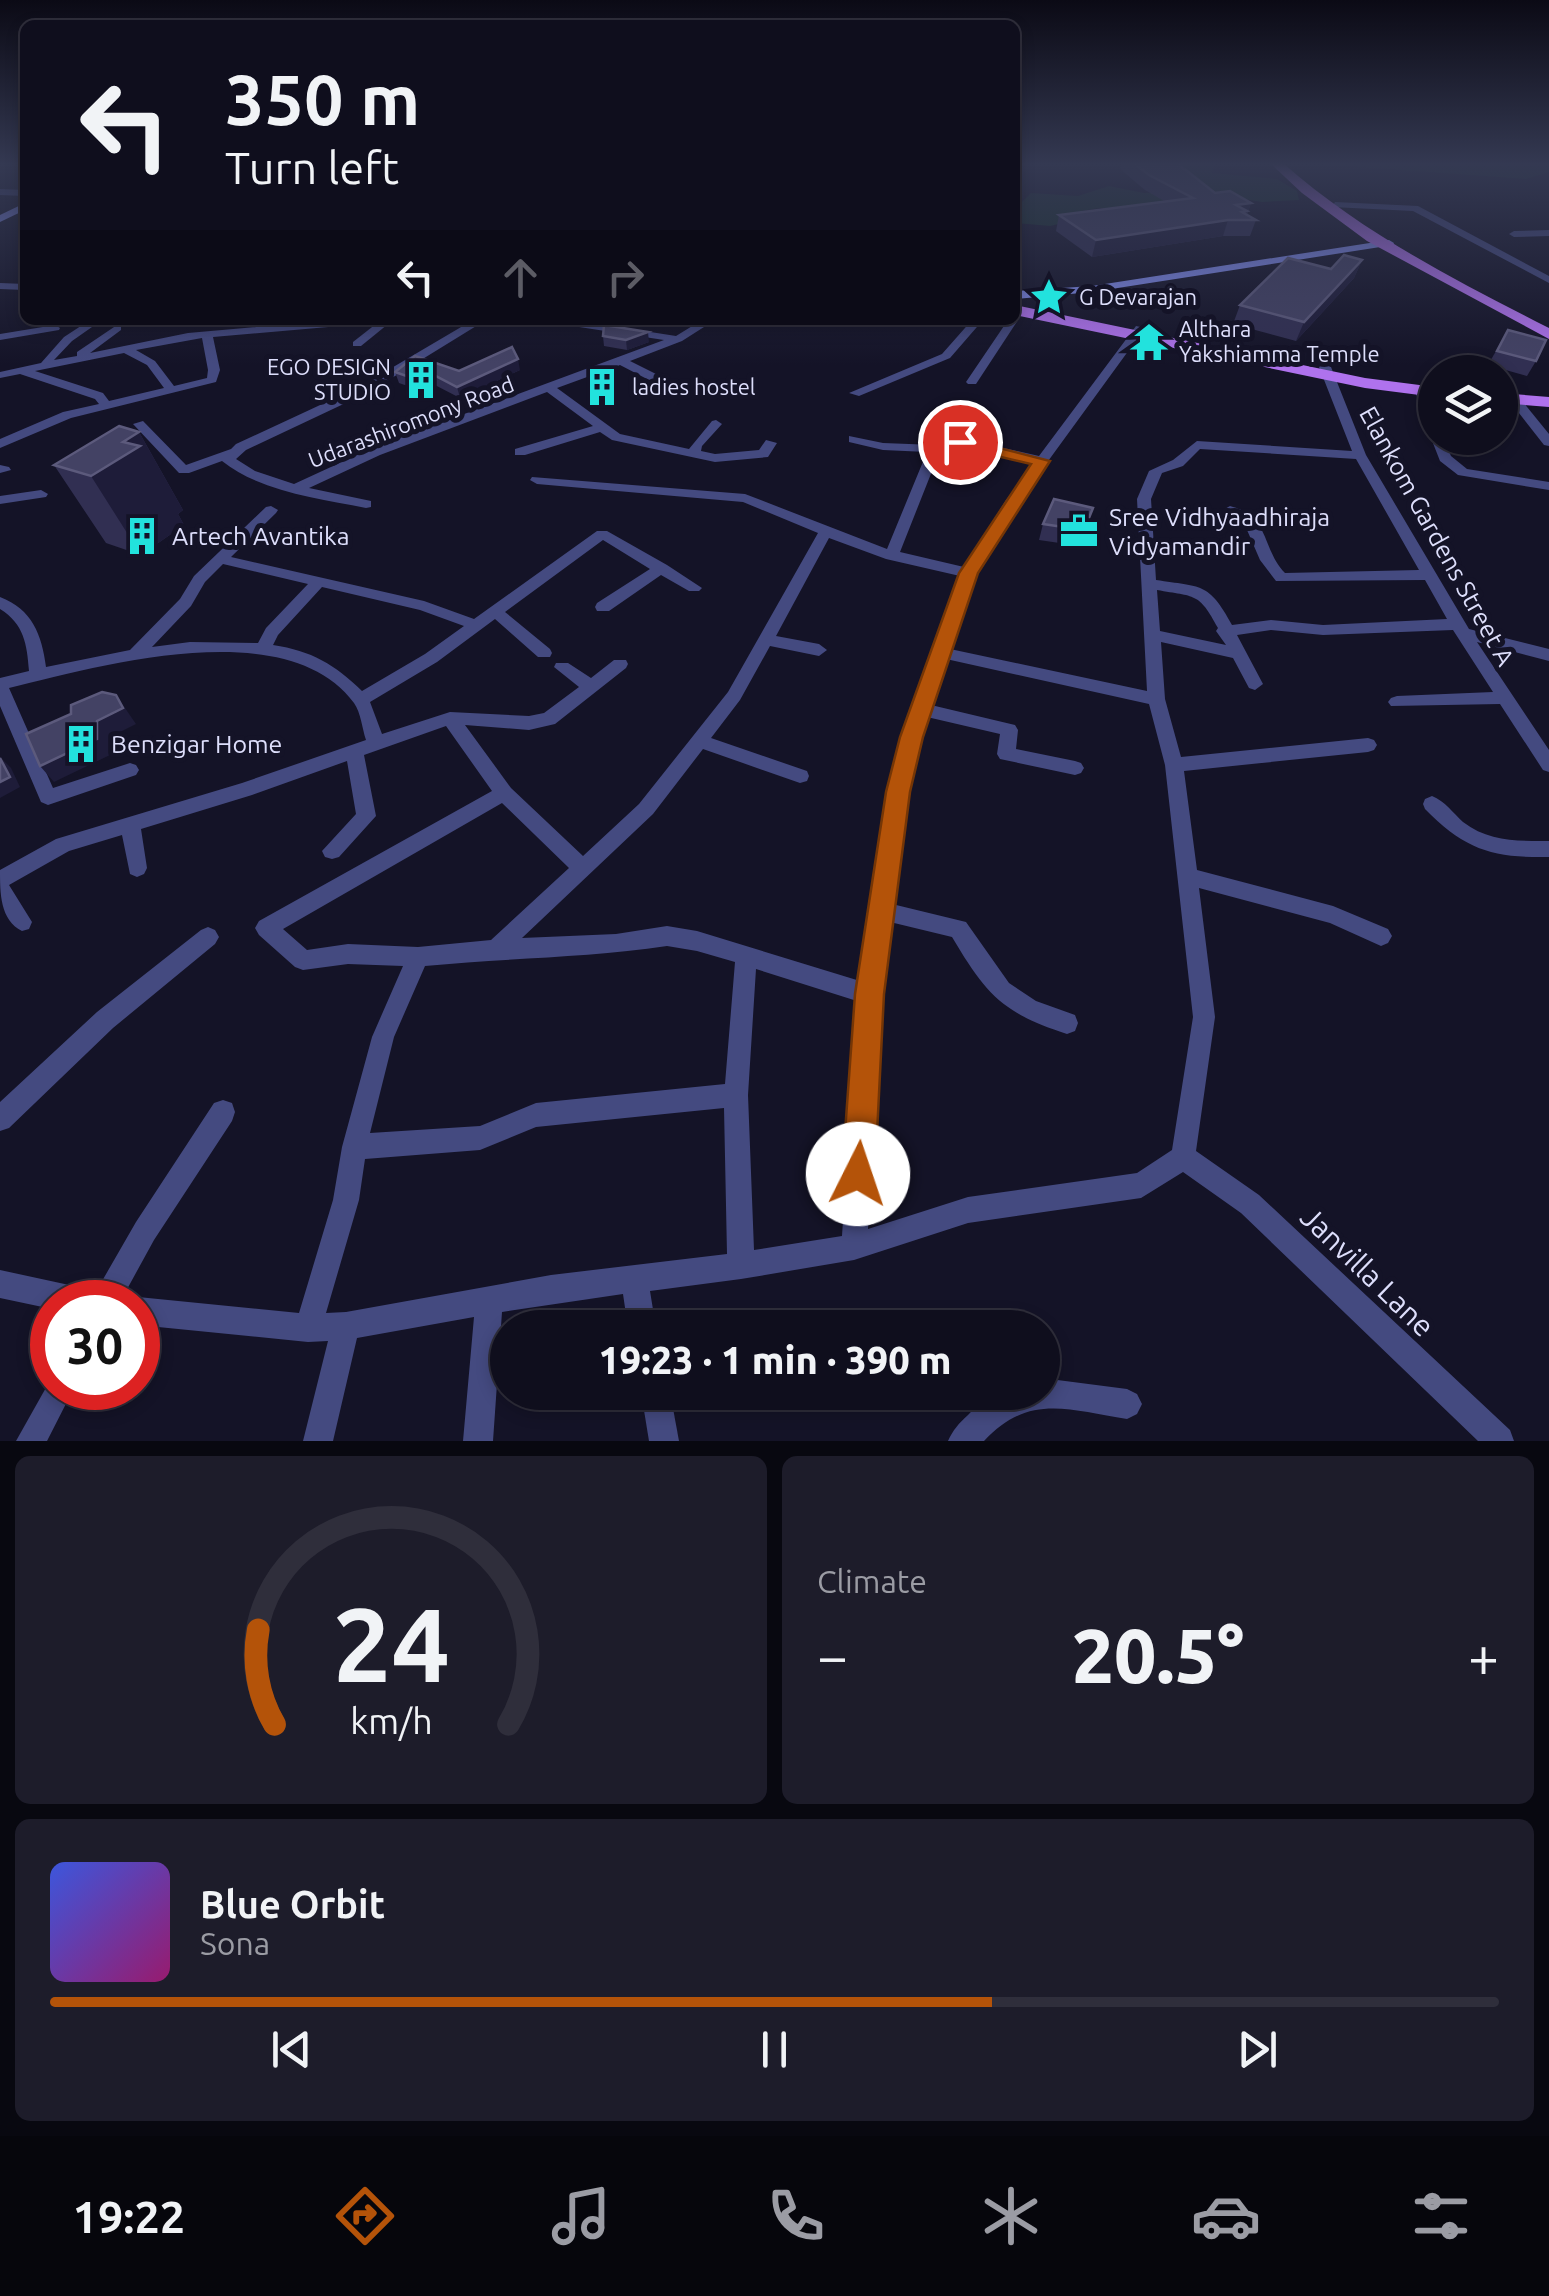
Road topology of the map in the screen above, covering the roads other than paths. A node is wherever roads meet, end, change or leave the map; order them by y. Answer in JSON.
{"nodes":[{"id":1,"x":1363,"y":230,"type":"edge"},
{"id":2,"x":1364,"y":230,"type":"edge"},
{"id":3,"x":1456,"y":230,"type":"edge"},
{"id":4,"x":1549,"y":233,"type":"edge"},
{"id":5,"x":1514,"y":234,"type":"dead end"},
{"id":6,"x":1377,"y":241,"type":"junction"},
{"id":7,"x":1549,"y":280,"type":"edge"},
{"id":8,"x":1092,"y":289,"type":"junction"},
{"id":9,"x":1022,"y":310,"type":"edge"},
{"id":10,"x":89,"y":325,"type":"edge"},
{"id":11,"x":273,"y":325,"type":"edge"},
{"id":12,"x":382,"y":325,"type":"edge"},
{"id":13,"x":473,"y":325,"type":"edge"},
{"id":14,"x":585,"y":325,"type":"edge"},
{"id":15,"x":702,"y":325,"type":"edge"},
{"id":16,"x":974,"y":325,"type":"edge"},
{"id":17,"x":1012,"y":325,"type":"edge"},
{"id":18,"x":1549,"y":326,"type":"edge"},
{"id":19,"x":54,"y":328,"type":"dead end"},
{"id":20,"x":117,"y":328,"type":"dead end"},
{"id":21,"x":24,"y":330,"type":"junction"},
{"id":22,"x":1138,"y":332,"type":"junction"},
{"id":23,"x":206,"y":334,"type":"junction"},
{"id":24,"x":1549,"y":334,"type":"edge"},
{"id":25,"x":0,"y":337,"type":"edge"},
{"id":26,"x":678,"y":339,"type":"junction"},
{"id":27,"x":357,"y":344,"type":"dead end"},
{"id":28,"x":124,"y":348,"type":"junction"},
{"id":29,"x":0,"y":352,"type":"edge"},
{"id":30,"x":77,"y":357,"type":"junction"},
{"id":31,"x":622,"y":361,"type":"junction"},
{"id":32,"x":46,"y":362,"type":"junction"},
{"id":33,"x":18,"y":370,"type":"junction"},
{"id":34,"x":1325,"y":371,"type":"junction"},
{"id":35,"x":0,"y":374,"type":"edge"},
{"id":36,"x":972,"y":382,"type":"dead end"},
{"id":37,"x":1418,"y":387,"type":"edge"},
{"id":38,"x":550,"y":389,"type":"junction"},
{"id":39,"x":678,"y":390,"type":"dead end"},
{"id":40,"x":172,"y":392,"type":"junction"},
{"id":41,"x":855,"y":393,"type":"dead end"},
{"id":42,"x":1524,"y":396,"type":"edge"},
{"id":43,"x":105,"y":404,"type":"junction"},
{"id":44,"x":139,"y":424,"type":"dead end"},
{"id":45,"x":716,"y":424,"type":"dead end"},
{"id":46,"x":599,"y":428,"type":"junction"},
{"id":47,"x":853,"y":439,"type":"dead end"},
{"id":48,"x":1549,"y":442,"type":"edge"},
{"id":49,"x":0,"y":444,"type":"edge"},
{"id":50,"x":771,"y":444,"type":"dead end"},
{"id":51,"x":935,"y":449,"type":"junction"},
{"id":52,"x":520,"y":452,"type":"dead end"},
{"id":53,"x":232,"y":453,"type":"junction"},
{"id":54,"x":694,"y":453,"type":"junction"},
{"id":55,"x":1360,"y":455,"type":"junction"},
{"id":56,"x":1446,"y":455,"type":"edge"},
{"id":57,"x":1042,"y":461,"type":"junction"},
{"id":58,"x":536,"y":480,"type":"dead end"},
{"id":59,"x":1549,"y":486,"type":"edge"},
{"id":60,"x":295,"y":489,"type":"junction"},
{"id":61,"x":42,"y":494,"type":"dead end"},
{"id":62,"x":0,"y":500,"type":"edge"},
{"id":63,"x":366,"y":504,"type":"dead end"},
{"id":64,"x":271,"y":510,"type":"dead end"},
{"id":65,"x":1230,"y":510,"type":"dead end"},
{"id":66,"x":825,"y":533,"type":"junction"},
{"id":67,"x":891,"y":556,"type":"junction"},
{"id":68,"x":221,"y":558,"type":"junction"},
{"id":69,"x":662,"y":568,"type":"junction"},
{"id":70,"x":968,"y":573,"type":"junction"},
{"id":71,"x":1430,"y":574,"type":"junction"},
{"id":72,"x":318,"y":582,"type":"junction"},
{"id":73,"x":1148,"y":584,"type":"junction"},
{"id":74,"x":694,"y":588,"type":"dead end"},
{"id":75,"x":0,"y":602,"type":"edge"},
{"id":76,"x":603,"y":607,"type":"dead end"},
{"id":77,"x":496,"y":612,"type":"junction"},
{"id":78,"x":476,"y":625,"type":"junction"},
{"id":79,"x":1460,"y":628,"type":"junction"},
{"id":80,"x":1224,"y":631,"type":"junction"},
{"id":81,"x":1151,"y":636,"type":"junction"},
{"id":82,"x":769,"y":640,"type":"junction"},
{"id":83,"x":263,"y":648,"type":"junction"},
{"id":84,"x":819,"y":650,"type":"dead end"},
{"id":85,"x":939,"y":652,"type":"junction"},
{"id":86,"x":544,"y":653,"type":"dead end"},
{"id":87,"x":1238,"y":653,"type":"junction"},
{"id":88,"x":1549,"y":655,"type":"edge"},
{"id":89,"x":133,"y":657,"type":"junction"},
{"id":90,"x":620,"y":664,"type":"dead end"},
{"id":91,"x":562,"y":668,"type":"dead end"},
{"id":92,"x":38,"y":675,"type":"junction"},
{"id":93,"x":1255,"y":684,"type":"dead end"},
{"id":94,"x":0,"y":685,"type":"edge"},
{"id":95,"x":592,"y":687,"type":"junction"},
{"id":96,"x":1156,"y":698,"type":"junction"},
{"id":97,"x":1502,"y":698,"type":"junction"},
{"id":98,"x":361,"y":699,"type":"junction"},
{"id":99,"x":1396,"y":702,"type":"dead end"},
{"id":100,"x":920,"y":709,"type":"junction"},
{"id":101,"x":450,"y":718,"type":"junction"},
{"id":102,"x":698,"y":740,"type":"junction"},
{"id":103,"x":376,"y":743,"type":"junction"},
{"id":104,"x":1368,"y":746,"type":"dead end"},
{"id":105,"x":354,"y":751,"type":"junction"},
{"id":106,"x":1549,"y":765,"type":"edge"},
{"id":107,"x":1174,"y":766,"type":"junction"},
{"id":108,"x":1075,"y":768,"type":"dead end"},
{"id":109,"x":130,"y":770,"type":"dead end"},
{"id":110,"x":800,"y":776,"type":"dead end"},
{"id":111,"x":504,"y":794,"type":"junction"},
{"id":112,"x":1432,"y":804,"type":"dead end"},
{"id":113,"x":130,"y":824,"type":"junction"},
{"id":114,"x":1549,"y":849,"type":"edge"},
{"id":115,"x":332,"y":851,"type":"dead end"},
{"id":116,"x":580,"y":866,"type":"junction"},
{"id":117,"x":136,"y":868,"type":"dead end"},
{"id":118,"x":1187,"y":876,"type":"junction"},
{"id":119,"x":0,"y":880,"type":"edge"},
{"id":120,"x":0,"y":888,"type":"edge"},
{"id":121,"x":881,"y":910,"type":"junction"},
{"id":122,"x":22,"y":922,"type":"dead end"},
{"id":123,"x":1382,"y":936,"type":"dead end"},
{"id":124,"x":208,"y":937,"type":"dead end"},
{"id":125,"x":496,"y":948,"type":"junction"},
{"id":126,"x":418,"y":957,"type":"junction"},
{"id":127,"x":746,"y":959,"type":"junction"},
{"id":128,"x":869,"y":994,"type":"junction"},
{"id":129,"x":1066,"y":1023,"type":"dead end"},
{"id":130,"x":736,"y":1095,"type":"junction"},
{"id":131,"x":223,"y":1112,"type":"dead end"},
{"id":132,"x":0,"y":1118,"type":"edge"},
{"id":133,"x":354,"y":1146,"type":"junction"},
{"id":134,"x":1184,"y":1157,"type":"junction"},
{"id":135,"x":854,"y":1247,"type":"junction"},
{"id":136,"x":741,"y":1266,"type":"junction"},
{"id":137,"x":634,"y":1277,"type":"junction"},
{"id":138,"x":118,"y":1280,"type":"edge"},
{"id":139,"x":0,"y":1284,"type":"edge"},
{"id":140,"x":30,"y":1291,"type":"edge"},
{"id":141,"x":489,"y":1300,"type":"junction"},
{"id":142,"x":639,"y":1310,"type":"edge"},
{"id":143,"x":160,"y":1312,"type":"edge"},
{"id":144,"x":346,"y":1326,"type":"junction"},
{"id":145,"x":308,"y":1328,"type":"junction"},
{"id":146,"x":1060,"y":1395,"type":"edge"},
{"id":147,"x":1127,"y":1404,"type":"dead end"},
{"id":148,"x":48,"y":1410,"type":"edge"},
{"id":149,"x":659,"y":1410,"type":"edge"},
{"id":150,"x":995,"y":1410,"type":"edge"},
{"id":151,"x":32,"y":1441,"type":"edge"},
{"id":152,"x":318,"y":1441,"type":"edge"},
{"id":153,"x":478,"y":1441,"type":"edge"},
{"id":154,"x":664,"y":1441,"type":"edge"},
{"id":155,"x":964,"y":1441,"type":"edge"},
{"id":156,"x":1499,"y":1441,"type":"edge"}],
"edges":[{"from":1,"to":6,"type":"main road"},
{"from":2,"to":6,"type":"main road"},
{"from":3,"to":7,"type":"street"},
{"from":4,"to":5,"type":"street"},
{"from":6,"to":8,"type":"main road"},
{"from":6,"to":18,"type":"main road"},
{"from":6,"to":24,"type":"main road"},
{"from":8,"to":9,"type":"main road"},
{"from":8,"to":9,"type":"main road"},
{"from":9,"to":22,"type":"main road"},
{"from":10,"to":32,"type":"street"},
{"from":11,"to":23,"type":"street"},
{"from":12,"to":27,"type":"street"},
{"from":13,"to":53,"type":"street","name":"Udarashiromony Road"},
{"from":14,"to":26,"type":"street"},
{"from":15,"to":26,"type":"street","name":"Udarashiromony Road"},
{"from":16,"to":41,"type":"street"},
{"from":17,"to":36,"type":"street"},
{"from":19,"to":21,"type":"street"},
{"from":20,"to":30,"type":"street"},
{"from":21,"to":25,"type":"street"},
{"from":21,"to":29,"type":"street"},
{"from":22,"to":34,"type":"main road"},
{"from":22,"to":57,"type":"street"},
{"from":23,"to":28,"type":"street"},
{"from":23,"to":40,"type":"street"},
{"from":26,"to":31,"type":"street","name":"Udarashiromony Road"},
{"from":28,"to":30,"type":"street"},
{"from":28,"to":40,"type":"street"},
{"from":30,"to":32,"type":"street"},
{"from":31,"to":38,"type":"street","name":"Udarashiromony Road"},
{"from":31,"to":39,"type":"street"},
{"from":32,"to":33,"type":"street"},
{"from":33,"to":35,"type":"street"},
{"from":33,"to":43,"type":"street"},
{"from":34,"to":37,"type":"main road"},
{"from":34,"to":55,"type":"street","name":"Elankom Gardens Street A"},
{"from":38,"to":46,"type":"street"},
{"from":38,"to":60,"type":"street","name":"Udarashiromony Road"},
{"from":40,"to":43,"type":"street"},
{"from":42,"to":48,"type":"street"},
{"from":43,"to":49,"type":"street"},
{"from":44,"to":53,"type":"street"},
{"from":45,"to":54,"type":"street"},
{"from":46,"to":52,"type":"street"},
{"from":46,"to":54,"type":"street"},
{"from":47,"to":51,"type":"street"},
{"from":50,"to":54,"type":"street"},
{"from":51,"to":57,"type":"street"},
{"from":51,"to":67,"type":"street"},
{"from":53,"to":60,"type":"street","name":"Udarashiromony Road"},
{"from":55,"to":71,"type":"street","name":"Elankom Gardens Street A"},
{"from":55,"to":73,"type":"street"},
{"from":56,"to":59,"type":"street"},
{"from":57,"to":70,"type":"street"},
{"from":58,"to":66,"type":"street"},
{"from":60,"to":63,"type":"street"},
{"from":61,"to":62,"type":"street"},
{"from":64,"to":68,"type":"street"},
{"from":65,"to":71,"type":"street"},
{"from":66,"to":67,"type":"street"},
{"from":66,"to":82,"type":"street"},
{"from":67,"to":70,"type":"street"},
{"from":68,"to":72,"type":"street"},
{"from":68,"to":89,"type":"street"},
{"from":69,"to":74,"type":"street"},
{"from":69,"to":76,"type":"street"},
{"from":69,"to":77,"type":"street"},
{"from":70,"to":85,"type":"street"},
{"from":71,"to":79,"type":"street","name":"Elankom Gardens Street A"},
{"from":72,"to":78,"type":"street"},
{"from":72,"to":83,"type":"street"},
{"from":73,"to":80,"type":"street"},
{"from":73,"to":81,"type":"street"},
{"from":75,"to":92,"type":"street"},
{"from":77,"to":78,"type":"street"},
{"from":77,"to":86,"type":"street"},
{"from":78,"to":98,"type":"street"},
{"from":79,"to":80,"type":"street"},
{"from":79,"to":88,"type":"street"},
{"from":79,"to":97,"type":"street","name":"Elankom Gardens Street A"},
{"from":80,"to":87,"type":"street"},
{"from":81,"to":87,"type":"street"},
{"from":81,"to":96,"type":"street"},
{"from":82,"to":84,"type":"street"},
{"from":82,"to":102,"type":"street"},
{"from":83,"to":89,"type":"street"},
{"from":83,"to":98,"type":"street"},
{"from":85,"to":96,"type":"street"},
{"from":85,"to":100,"type":"street"},
{"from":87,"to":93,"type":"street"},
{"from":89,"to":92,"type":"street"},
{"from":90,"to":95,"type":"street"},
{"from":91,"to":95,"type":"street"},
{"from":92,"to":94,"type":"street"},
{"from":94,"to":109,"type":"street"},
{"from":95,"to":101,"type":"street"},
{"from":96,"to":107,"type":"street"},
{"from":97,"to":99,"type":"street"},
{"from":97,"to":106,"type":"street","name":"Elankom Gardens Street A"},
{"from":98,"to":103,"type":"street"},
{"from":100,"to":108,"type":"street"},
{"from":100,"to":121,"type":"street"},
{"from":101,"to":103,"type":"street"},
{"from":101,"to":111,"type":"street"},
{"from":102,"to":110,"type":"street"},
{"from":102,"to":116,"type":"street"},
{"from":103,"to":105,"type":"street"},
{"from":104,"to":107,"type":"street"},
{"from":105,"to":113,"type":"street"},
{"from":105,"to":115,"type":"street"},
{"from":107,"to":118,"type":"street"},
{"from":111,"to":116,"type":"street"},
{"from":111,"to":126,"type":"street"},
{"from":112,"to":114,"type":"street"},
{"from":113,"to":117,"type":"street"},
{"from":113,"to":119,"type":"street"},
{"from":116,"to":125,"type":"street"},
{"from":118,"to":123,"type":"street"},
{"from":118,"to":134,"type":"street"},
{"from":120,"to":122,"type":"street"},
{"from":121,"to":128,"type":"street"},
{"from":121,"to":129,"type":"street"},
{"from":124,"to":132,"type":"street"},
{"from":125,"to":126,"type":"street"},
{"from":125,"to":127,"type":"street"},
{"from":126,"to":133,"type":"street"},
{"from":127,"to":128,"type":"street"},
{"from":127,"to":130,"type":"street"},
{"from":128,"to":135,"type":"street"},
{"from":130,"to":133,"type":"street"},
{"from":130,"to":136,"type":"street"},
{"from":131,"to":138,"type":"street"},
{"from":133,"to":145,"type":"street"},
{"from":134,"to":135,"type":"street"},
{"from":134,"to":156,"type":"street","name":"Janvilla Lane"},
{"from":135,"to":136,"type":"street"},
{"from":136,"to":137,"type":"street"},
{"from":137,"to":141,"type":"street"},
{"from":137,"to":142,"type":"street"},
{"from":139,"to":140,"type":"street"},
{"from":141,"to":144,"type":"street"},
{"from":141,"to":153,"type":"street"},
{"from":143,"to":145,"type":"street"},
{"from":144,"to":145,"type":"street"},
{"from":144,"to":152,"type":"street"},
{"from":146,"to":147,"type":"street"},
{"from":148,"to":151,"type":"street"},
{"from":149,"to":154,"type":"street"},
{"from":150,"to":155,"type":"street"}]}
